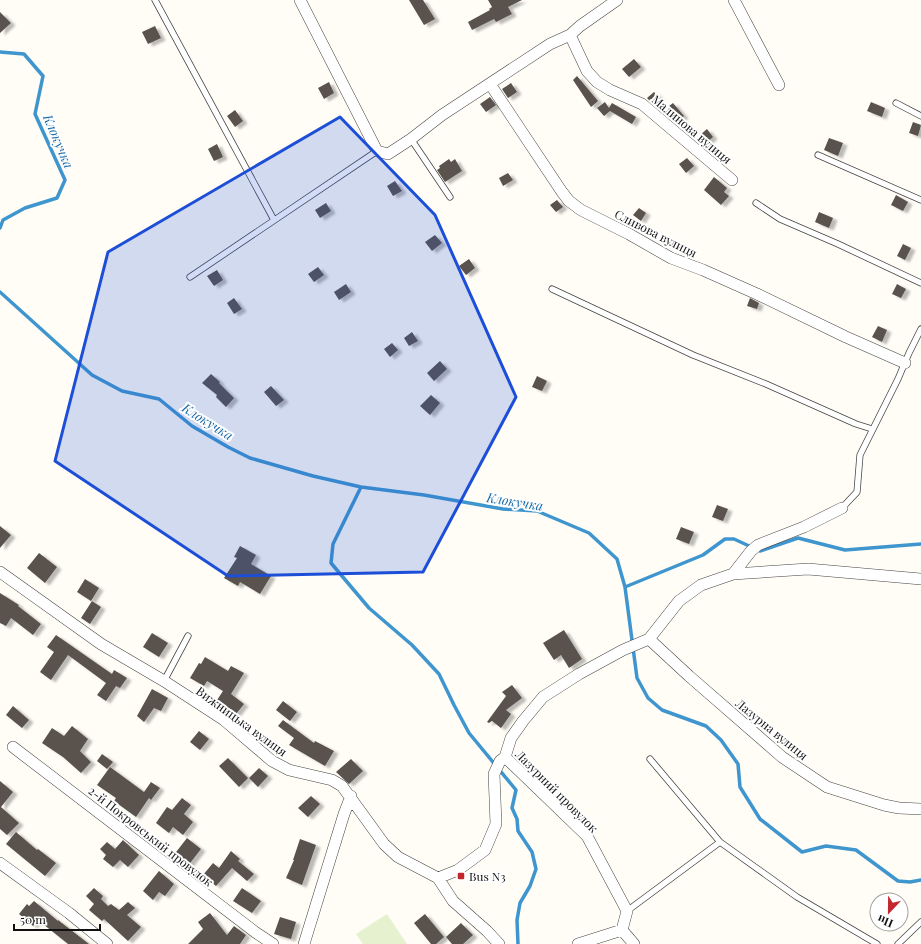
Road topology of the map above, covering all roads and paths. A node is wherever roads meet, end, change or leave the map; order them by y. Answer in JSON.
{"nodes":[{"id":1,"x":155,"y":0,"type":"edge"},
{"id":2,"x":300,"y":0,"type":"edge"},
{"id":3,"x":617,"y":0,"type":"edge"},
{"id":4,"x":734,"y":0,"type":"edge"},
{"id":5,"x":570,"y":35,"type":"junction"},
{"id":6,"x":490,"y":84,"type":"junction"},
{"id":7,"x":779,"y":85,"type":"dead end"},
{"id":8,"x":896,"y":103,"type":"dead end"},
{"id":9,"x":921,"y":116,"type":"edge"},
{"id":10,"x":411,"y":139,"type":"junction"},
{"id":11,"x":377,"y":151,"type":"junction"},
{"id":12,"x":818,"y":155,"type":"dead end"},
{"id":13,"x":732,"y":180,"type":"dead end"},
{"id":14,"x":450,"y":197,"type":"dead end"},
{"id":15,"x":921,"y":200,"type":"edge"},
{"id":16,"x":756,"y":203,"type":"dead end"},
{"id":17,"x":274,"y":220,"type":"junction"},
{"id":18,"x":190,"y":277,"type":"dead end"},
{"id":19,"x":921,"y":283,"type":"edge"},
{"id":20,"x":552,"y":289,"type":"dead end"},
{"id":21,"x":921,"y":329,"type":"edge"},
{"id":22,"x":904,"y":363,"type":"junction"},
{"id":23,"x":872,"y":429,"type":"junction"},
{"id":24,"x":842,"y":508,"type":"joint"},
{"id":25,"x":0,"y":572,"type":"edge"},
{"id":26,"x":733,"y":574,"type":"junction"},
{"id":27,"x":921,"y":578,"type":"edge"},
{"id":28,"x":188,"y":636,"type":"dead end"},
{"id":29,"x":648,"y":639,"type":"junction"},
{"id":30,"x":164,"y":681,"type":"junction"},
{"id":31,"x":13,"y":748,"type":"dead end"},
{"id":32,"x":502,"y":759,"type":"junction"},
{"id":33,"x":650,"y":759,"type":"dead end"},
{"id":34,"x":351,"y":796,"type":"junction"},
{"id":35,"x":921,"y":809,"type":"edge"},
{"id":36,"x":720,"y":842,"type":"junction"},
{"id":37,"x":0,"y":863,"type":"edge"},
{"id":38,"x":438,"y":878,"type":"junction"},
{"id":39,"x":627,"y":911,"type":"junction"},
{"id":40,"x":921,"y":922,"type":"edge"},
{"id":41,"x":622,"y":930,"type":"junction"},
{"id":42,"x":108,"y":944,"type":"edge"},
{"id":43,"x":273,"y":944,"type":"edge"},
{"id":44,"x":304,"y":944,"type":"edge"},
{"id":45,"x":499,"y":944,"type":"edge"},
{"id":46,"x":578,"y":944,"type":"edge"},
{"id":47,"x":634,"y":944,"type":"edge"},
{"id":48,"x":877,"y":944,"type":"edge"},
{"id":49,"x":898,"y":944,"type":"edge"}],
"edges":[{"from":1,"to":17,"type":"lane"},
{"from":2,"to":11,"type":"street"},
{"from":3,"to":5,"type":"street"},
{"from":4,"to":7,"type":"street"},
{"from":5,"to":6,"type":"street"},
{"from":5,"to":13,"type":"street","name":"Малинова вулиця"},
{"from":6,"to":10,"type":"street"},
{"from":6,"to":22,"type":"street","name":"Сливова вулиця"},
{"from":8,"to":9,"type":"lane"},
{"from":10,"to":11,"type":"street"},
{"from":10,"to":14,"type":"lane"},
{"from":11,"to":17,"type":"lane"},
{"from":12,"to":15,"type":"lane"},
{"from":16,"to":19,"type":"lane"},
{"from":17,"to":18,"type":"lane"},
{"from":20,"to":23,"type":"lane"},
{"from":21,"to":22,"type":"lane"},
{"from":22,"to":23,"type":"lane"},
{"from":23,"to":24,"type":"lane"},
{"from":24,"to":26,"type":"street"},
{"from":25,"to":30,"type":"street","name":"Вижницька вулиця"},
{"from":26,"to":27,"type":"street"},
{"from":26,"to":29,"type":"street"},
{"from":28,"to":30,"type":"lane"},
{"from":29,"to":32,"type":"street"},
{"from":29,"to":35,"type":"street","name":"Лазурна вулиця"},
{"from":30,"to":34,"type":"street","name":"Вижницька вулиця"},
{"from":31,"to":43,"type":"street","name":"2-й Покровський провулок"},
{"from":32,"to":38,"type":"street"},
{"from":32,"to":39,"type":"street","name":"Лазурний провулок"},
{"from":33,"to":36,"type":"lane"},
{"from":34,"to":38,"type":"street","name":"Вижницька вулиця"},
{"from":34,"to":44,"type":"street"},
{"from":36,"to":39,"type":"lane"},
{"from":36,"to":48,"type":"lane"},
{"from":37,"to":42,"type":"street"},
{"from":38,"to":45,"type":"street"},
{"from":39,"to":41,"type":"street"},
{"from":40,"to":49,"type":"lane"},
{"from":41,"to":46,"type":"street"},
{"from":41,"to":47,"type":"street"}]}
